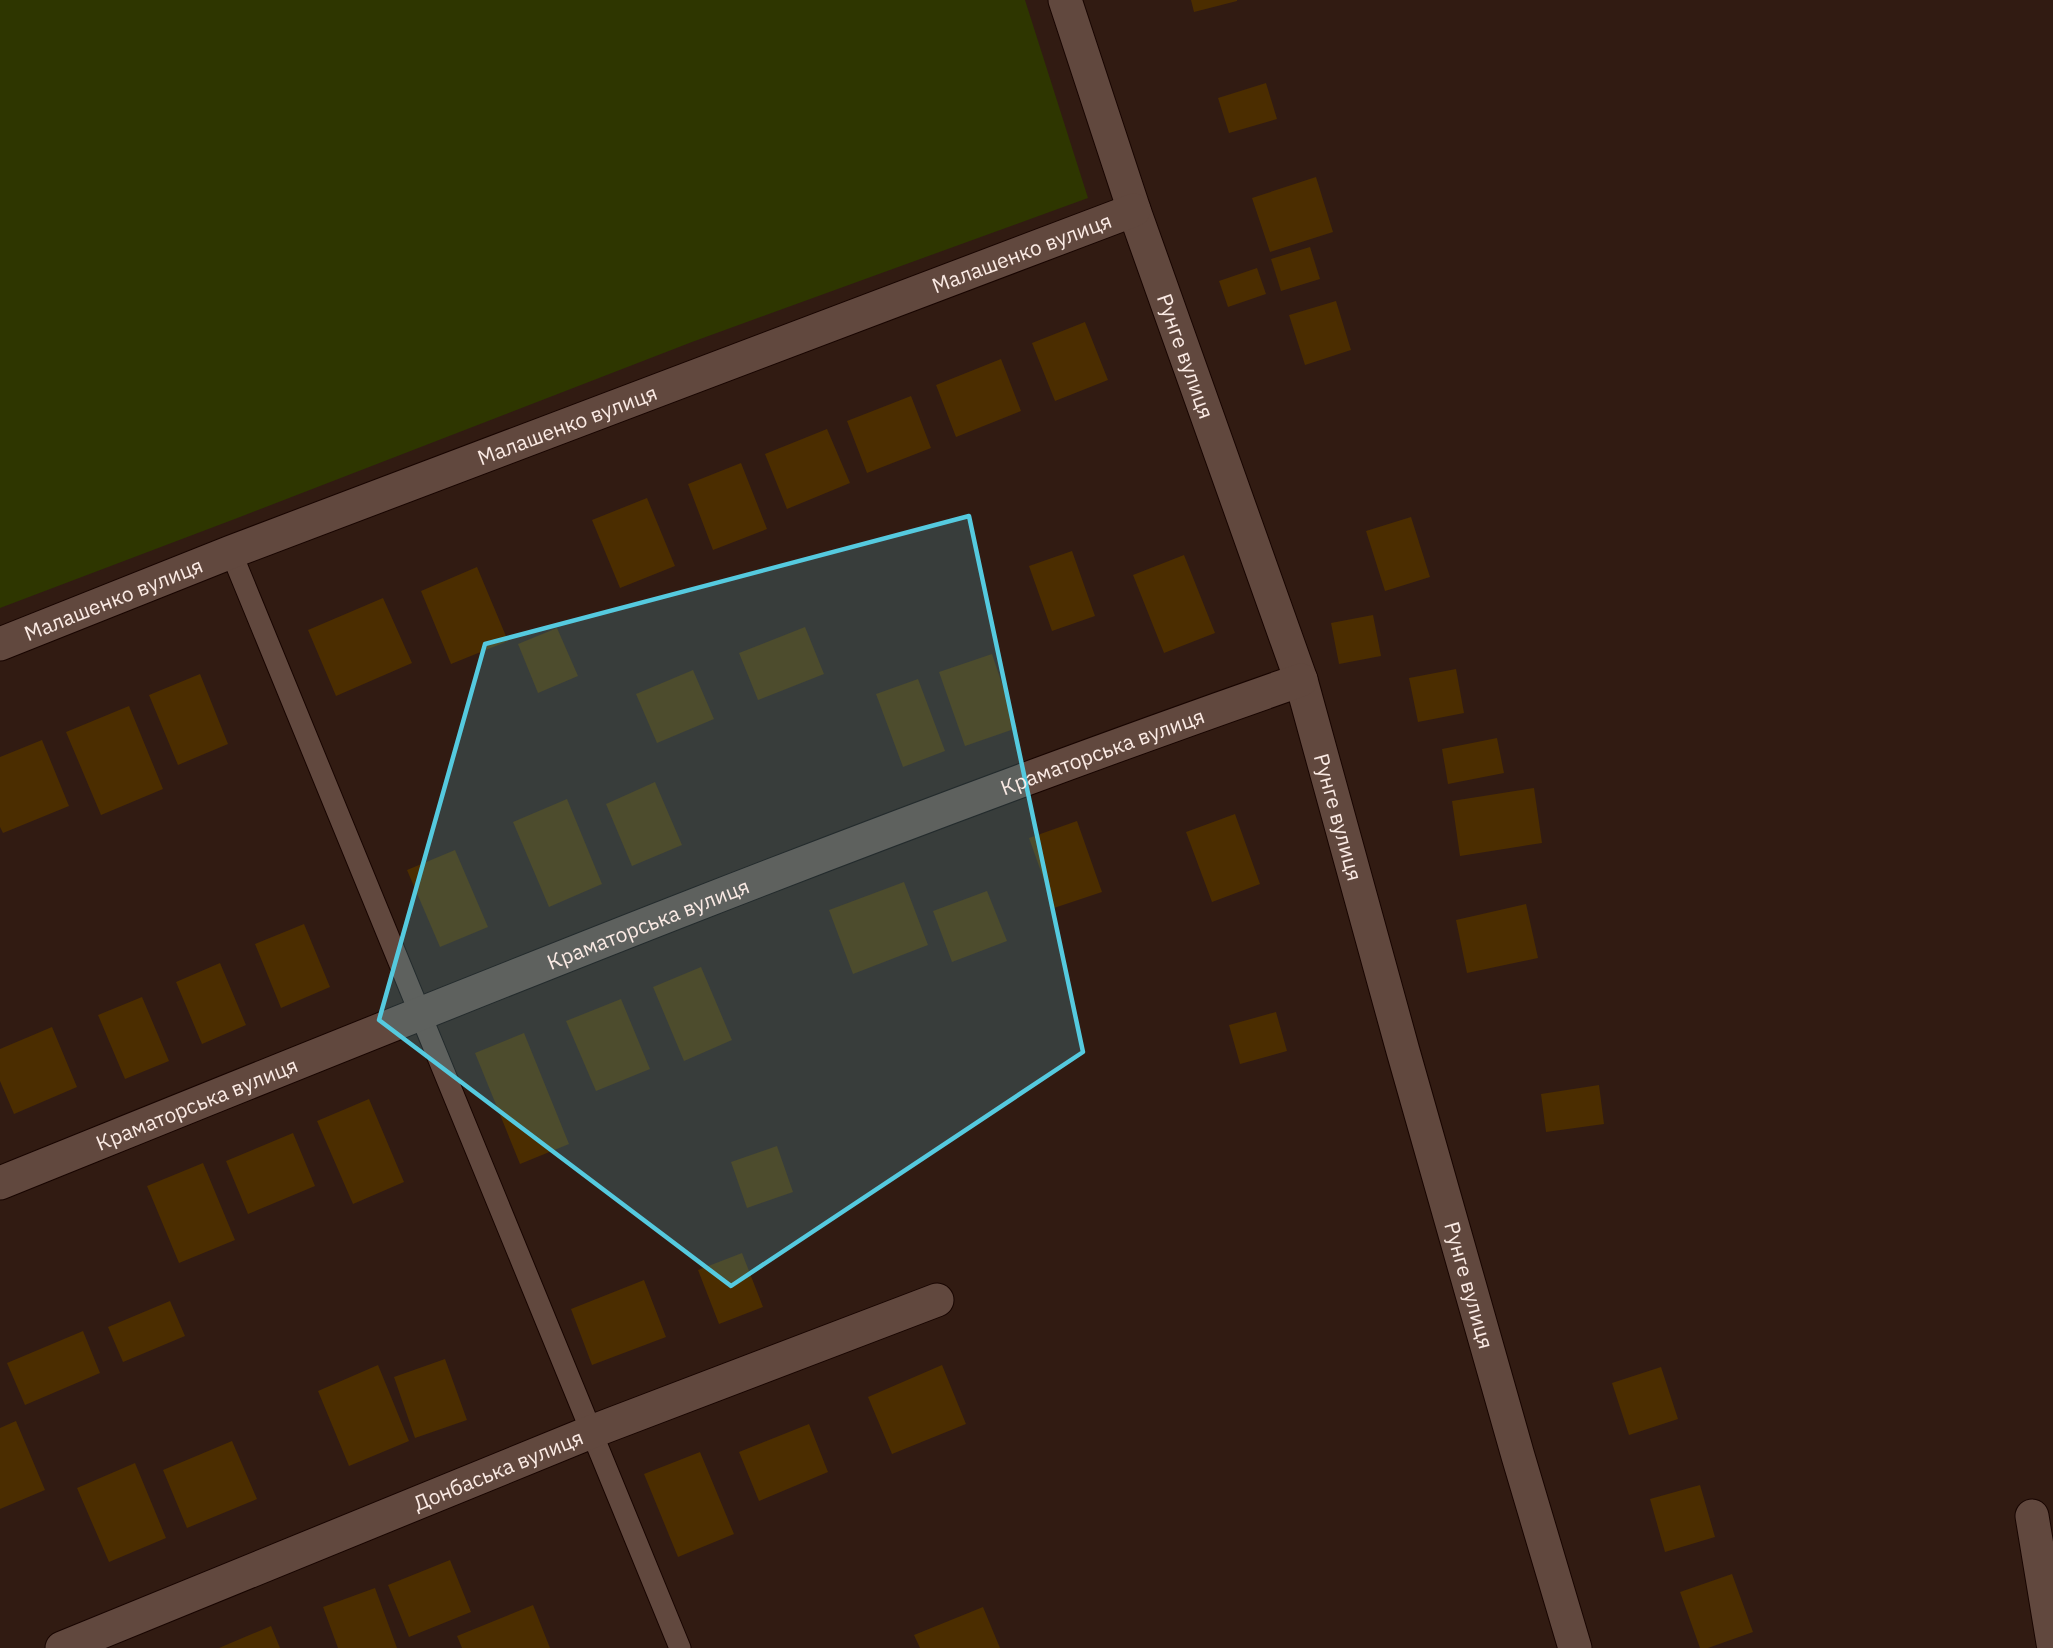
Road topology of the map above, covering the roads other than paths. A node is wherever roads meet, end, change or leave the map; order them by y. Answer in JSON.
{"nodes":[{"id":1,"x":1065,"y":0,"type":"edge"},
{"id":2,"x":1134,"y":210,"type":"junction"},
{"id":3,"x":231,"y":552,"type":"junction"},
{"id":4,"x":0,"y":644,"type":"edge"},
{"id":5,"x":1301,"y":680,"type":"junction"},
{"id":6,"x":420,"y":1013,"type":"junction"},
{"id":7,"x":0,"y":1183,"type":"edge"},
{"id":8,"x":937,"y":1300,"type":"dead end"},
{"id":9,"x":591,"y":1432,"type":"junction"},
{"id":10,"x":2032,"y":1516,"type":"dead end"},
{"id":11,"x":2053,"y":1643,"type":"edge"},
{"id":12,"x":62,"y":1648,"type":"edge"},
{"id":13,"x":680,"y":1648,"type":"edge"},
{"id":14,"x":1575,"y":1648,"type":"edge"}],
"edges":[{"from":1,"to":2,"type":"street","name":"Рунге вулиця"},
{"from":2,"to":3,"type":"street","name":"Малашенко вулиця"},
{"from":2,"to":5,"type":"street","name":"Рунге вулиця"},
{"from":3,"to":4,"type":"street","name":"Малашенко вулиця"},
{"from":3,"to":6,"type":"lane"},
{"from":5,"to":6,"type":"street","name":"Краматорська вулиця"},
{"from":5,"to":14,"type":"street","name":"Рунге вулиця"},
{"from":6,"to":7,"type":"street","name":"Краматорська вулиця"},
{"from":6,"to":9,"type":"lane"},
{"from":8,"to":9,"type":"street","name":"Донбаська вулиця"},
{"from":9,"to":12,"type":"street","name":"Донбаська вулиця"},
{"from":9,"to":13,"type":"lane"},
{"from":10,"to":11,"type":"street"}]}
